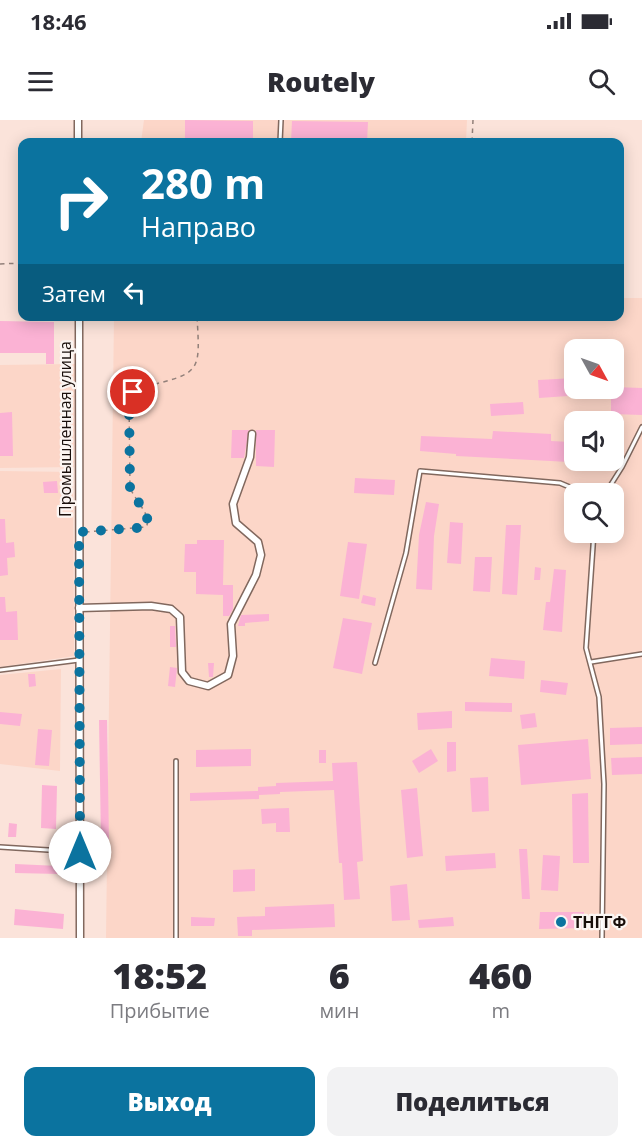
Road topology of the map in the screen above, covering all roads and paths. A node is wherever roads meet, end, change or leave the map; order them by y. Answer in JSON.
{"nodes":[{"id":1,"x":78,"y":120,"type":"edge"},
{"id":2,"x":281,"y":120,"type":"edge"},
{"id":3,"x":473,"y":120,"type":"edge"},
{"id":4,"x":78,"y":138,"type":"edge"},
{"id":5,"x":280,"y":138,"type":"edge"},
{"id":6,"x":472,"y":138,"type":"edge"},
{"id":7,"x":18,"y":263,"type":"edge"},
{"id":8,"x":0,"y":264,"type":"edge"},
{"id":9,"x":79,"y":321,"type":"edge"},
{"id":10,"x":197,"y":321,"type":"edge"},
{"id":11,"x":642,"y":427,"type":"edge"},
{"id":12,"x":252,"y":434,"type":"dead end"},
{"id":13,"x":612,"y":483,"type":"edge"},
{"id":14,"x":564,"y":485,"type":"edge"},
{"id":15,"x":79,"y":532,"type":"junction"},
{"id":16,"x":593,"y":543,"type":"edge"},
{"id":17,"x":79,"y":608,"type":"junction"},
{"id":18,"x":642,"y":654,"type":"edge"},
{"id":19,"x":79,"y":660,"type":"junction"},
{"id":20,"x":591,"y":662,"type":"junction"},
{"id":21,"x":375,"y":663,"type":"dead end"},
{"id":22,"x":0,"y":670,"type":"edge"},
{"id":23,"x":176,"y":761,"type":"dead end"},
{"id":24,"x":0,"y":847,"type":"edge"},
{"id":25,"x":80,"y":852,"type":"junction"},
{"id":26,"x":80,"y":938,"type":"edge"},
{"id":27,"x":176,"y":938,"type":"edge"},
{"id":28,"x":602,"y":938,"type":"edge"}],
"edges":[{"from":1,"to":4,"type":"street"},
{"from":2,"to":5,"type":"lane"},
{"from":3,"to":6,"type":"path"},
{"from":7,"to":8,"type":"path"},
{"from":9,"to":15,"type":"street","name":"Промышленная улица"},
{"from":10,"to":15,"type":"path"},
{"from":11,"to":13,"type":"lane"},
{"from":12,"to":17,"type":"street"},
{"from":14,"to":21,"type":"lane"},
{"from":15,"to":17,"type":"street","name":"Промышленная улица"},
{"from":16,"to":20,"type":"lane"},
{"from":17,"to":19,"type":"street","name":"Промышленная улица"},
{"from":18,"to":20,"type":"lane"},
{"from":19,"to":22,"type":"lane"},
{"from":19,"to":25,"type":"street","name":"Промышленная улица"},
{"from":20,"to":28,"type":"lane"},
{"from":23,"to":27,"type":"lane"},
{"from":24,"to":25,"type":"lane"},
{"from":25,"to":26,"type":"street","name":"Промышленная улица"}]}
